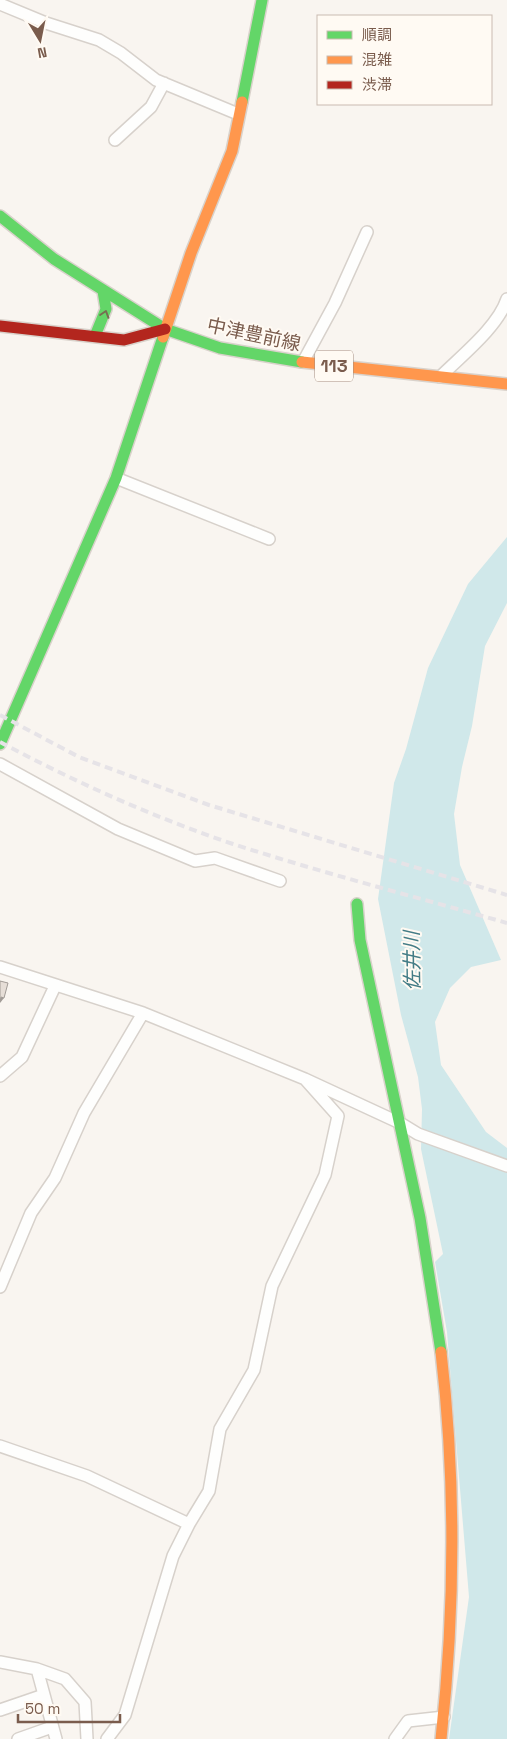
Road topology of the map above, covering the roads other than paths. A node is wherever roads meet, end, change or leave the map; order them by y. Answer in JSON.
{"nodes":[{"id":1,"x":262,"y":0,"type":"edge"},
{"id":2,"x":0,"y":4,"type":"edge"},
{"id":3,"x":164,"y":83,"type":"junction"},
{"id":4,"x":238,"y":114,"type":"junction"},
{"id":5,"x":115,"y":140,"type":"dead end"},
{"id":6,"x":0,"y":216,"type":"edge"},
{"id":7,"x":5,"y":225,"type":"edge"},
{"id":8,"x":367,"y":232,"type":"dead end"},
{"id":9,"x":102,"y":291,"type":"junction"},
{"id":10,"x":507,"y":299,"type":"edge"},
{"id":11,"x":0,"y":326,"type":"edge"},
{"id":12,"x":165,"y":330,"type":"junction"},
{"id":13,"x":95,"y":336,"type":"junction"},
{"id":14,"x":303,"y":362,"type":"junction"},
{"id":15,"x":440,"y":377,"type":"junction"},
{"id":16,"x":507,"y":384,"type":"edge"},
{"id":17,"x":116,"y":478,"type":"junction"},
{"id":18,"x":269,"y":539,"type":"dead end"},
{"id":19,"x":0,"y":744,"type":"edge"},
{"id":20,"x":0,"y":764,"type":"edge"},
{"id":21,"x":280,"y":882,"type":"dead end"},
{"id":22,"x":358,"y":904,"type":"dead end"},
{"id":23,"x":0,"y":967,"type":"edge"},
{"id":24,"x":55,"y":986,"type":"junction"},
{"id":25,"x":143,"y":1013,"type":"junction"},
{"id":26,"x":0,"y":1076,"type":"edge"},
{"id":27,"x":305,"y":1080,"type":"junction"},
{"id":28,"x":400,"y":1123,"type":"junction"},
{"id":29,"x":507,"y":1166,"type":"edge"},
{"id":30,"x":0,"y":1287,"type":"edge"},
{"id":31,"x":0,"y":1446,"type":"edge"},
{"id":32,"x":189,"y":1524,"type":"junction"},
{"id":33,"x":0,"y":1662,"type":"edge"},
{"id":34,"x":36,"y":1669,"type":"junction"},
{"id":35,"x":44,"y":1695,"type":"junction"},
{"id":36,"x":0,"y":1710,"type":"edge"},
{"id":37,"x":444,"y":1716,"type":"junction"},
{"id":38,"x":52,"y":1727,"type":"junction"},
{"id":39,"x":18,"y":1739,"type":"edge"},
{"id":40,"x":56,"y":1739,"type":"edge"},
{"id":41,"x":87,"y":1739,"type":"edge"},
{"id":42,"x":107,"y":1739,"type":"edge"},
{"id":43,"x":395,"y":1739,"type":"edge"},
{"id":44,"x":441,"y":1739,"type":"edge"}],
"edges":[{"from":1,"to":4,"type":"street"},
{"from":2,"to":3,"type":"street"},
{"from":3,"to":4,"type":"street"},
{"from":3,"to":5,"type":"street"},
{"from":4,"to":12,"type":"street"},
{"from":6,"to":7,"type":"street","name":"中津豊前線","number":"113"},
{"from":7,"to":9,"type":"street","name":"中津豊前線","number":"113"},
{"from":8,"to":14,"type":"street"},
{"from":9,"to":12,"type":"street","name":"中津豊前線","number":"113"},
{"from":13,"to":9,"type":"street","one_way":true},
{"from":10,"to":15,"type":"street"},
{"from":11,"to":13,"type":"street"},
{"from":12,"to":13,"type":"street"},
{"from":12,"to":14,"type":"street","name":"中津豊前線","number":"113"},
{"from":12,"to":17,"type":"street"},
{"from":14,"to":15,"type":"street","name":"中津豊前線","number":"113"},
{"from":15,"to":16,"type":"street","name":"中津豊前線","number":"113"},
{"from":17,"to":18,"type":"street"},
{"from":17,"to":19,"type":"street"},
{"from":20,"to":21,"type":"street"},
{"from":22,"to":28,"type":"street"},
{"from":23,"to":24,"type":"street"},
{"from":24,"to":25,"type":"street"},
{"from":24,"to":26,"type":"street"},
{"from":25,"to":27,"type":"street"},
{"from":25,"to":30,"type":"street"},
{"from":27,"to":28,"type":"street"},
{"from":27,"to":32,"type":"street"},
{"from":28,"to":29,"type":"street"},
{"from":28,"to":37,"type":"street"},
{"from":31,"to":32,"type":"street"},
{"from":32,"to":42,"type":"street"},
{"from":33,"to":34,"type":"street"},
{"from":34,"to":35,"type":"street"},
{"from":34,"to":41,"type":"street"},
{"from":35,"to":36,"type":"street"},
{"from":35,"to":38,"type":"street"},
{"from":37,"to":43,"type":"street"},
{"from":37,"to":44,"type":"street"},
{"from":38,"to":39,"type":"street"},
{"from":38,"to":40,"type":"street"}]}
